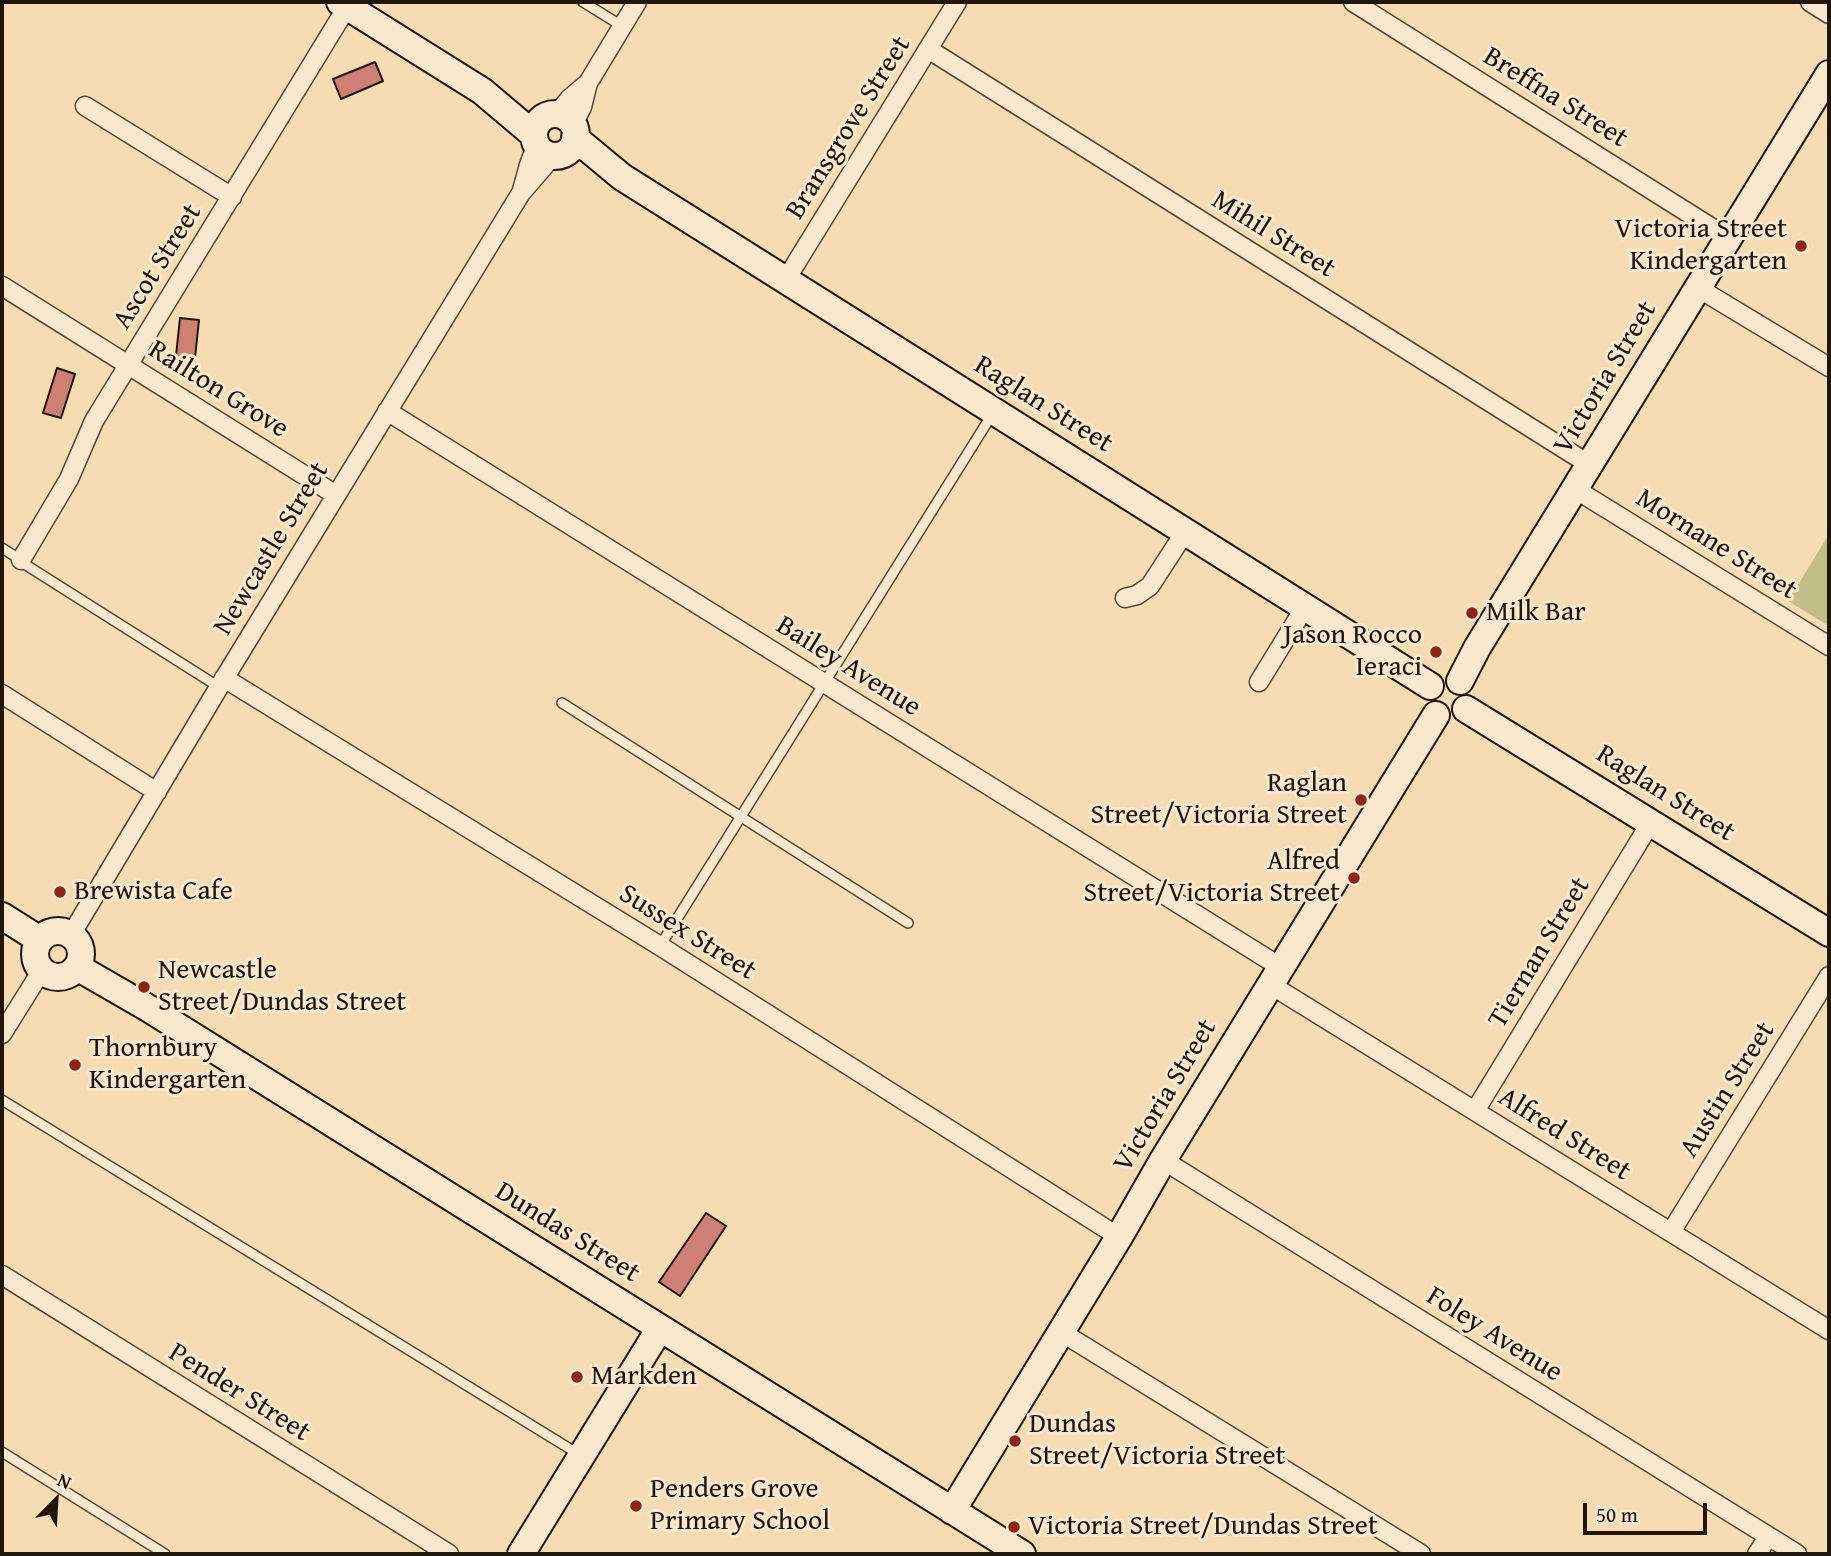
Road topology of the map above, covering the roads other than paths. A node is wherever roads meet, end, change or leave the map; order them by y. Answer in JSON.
{"nodes":[{"id":1,"x":583,"y":2,"type":"edge"},
{"id":2,"x":637,"y":2,"type":"edge"},
{"id":3,"x":957,"y":2,"type":"edge"},
{"id":4,"x":1353,"y":2,"type":"edge"},
{"id":5,"x":1810,"y":2,"type":"edge"},
{"id":6,"x":346,"y":3,"type":"edge"},
{"id":7,"x":1829,"y":14,"type":"edge"},
{"id":8,"x":622,"y":26,"type":"junction"},
{"id":9,"x":928,"y":49,"type":"junction"},
{"id":10,"x":1827,"y":84,"type":"edge"},
{"id":11,"x":85,"y":106,"type":"dead end"},
{"id":12,"x":555,"y":136,"type":"junction"},
{"id":13,"x":232,"y":197,"type":"junction"},
{"id":14,"x":1728,"y":238,"type":"junction"},
{"id":15,"x":785,"y":281,"type":"junction"},
{"id":16,"x":2,"y":286,"type":"edge"},
{"id":17,"x":1698,"y":288,"type":"junction"},
{"id":18,"x":128,"y":365,"type":"junction"},
{"id":19,"x":1829,"y":367,"type":"edge"},
{"id":20,"x":387,"y":411,"type":"junction"},
{"id":21,"x":993,"y":412,"type":"junction"},
{"id":22,"x":1590,"y":465,"type":"junction"},
{"id":23,"x":1575,"y":489,"type":"junction"},
{"id":24,"x":336,"y":495,"type":"junction"},
{"id":25,"x":1185,"y":532,"type":"junction"},
{"id":26,"x":2,"y":548,"type":"edge"},
{"id":27,"x":21,"y":560,"type":"junction"},
{"id":28,"x":1125,"y":598,"type":"dead end"},
{"id":29,"x":1305,"y":607,"type":"junction"},
{"id":30,"x":1829,"y":646,"type":"edge"},
{"id":31,"x":1460,"y":681,"type":"junction"},
{"id":32,"x":1259,"y":682,"type":"dead end"},
{"id":33,"x":221,"y":683,"type":"junction"},
{"id":34,"x":824,"y":683,"type":"junction"},
{"id":35,"x":1430,"y":686,"type":"junction"},
{"id":36,"x":2,"y":694,"type":"edge"},
{"id":37,"x":562,"y":703,"type":"dead end"},
{"id":38,"x":1466,"y":709,"type":"junction"},
{"id":39,"x":1436,"y":715,"type":"junction"},
{"id":40,"x":157,"y":792,"type":"junction"},
{"id":41,"x":740,"y":816,"type":"junction"},
{"id":42,"x":1651,"y":822,"type":"junction"},
{"id":43,"x":2,"y":916,"type":"edge"},
{"id":44,"x":908,"y":923,"type":"dead end"},
{"id":45,"x":1829,"y":933,"type":"edge"},
{"id":46,"x":71,"y":935,"type":"junction"},
{"id":47,"x":40,"y":940,"type":"junction"},
{"id":48,"x":660,"y":946,"type":"junction"},
{"id":49,"x":77,"y":967,"type":"junction"},
{"id":50,"x":42,"y":970,"type":"junction"},
{"id":51,"x":1276,"y":976,"type":"junction"},
{"id":52,"x":1829,"y":976,"type":"edge"},
{"id":53,"x":2,"y":1034,"type":"edge"},
{"id":54,"x":2,"y":1100,"type":"edge"},
{"id":55,"x":1475,"y":1111,"type":"junction"},
{"id":56,"x":1163,"y":1160,"type":"junction"},
{"id":57,"x":1671,"y":1232,"type":"junction"},
{"id":58,"x":1119,"y":1237,"type":"junction"},
{"id":59,"x":2,"y":1275,"type":"edge"},
{"id":60,"x":660,"y":1328,"type":"junction"},
{"id":61,"x":1829,"y":1330,"type":"edge"},
{"id":62,"x":1060,"y":1332,"type":"junction"},
{"id":63,"x":2,"y":1452,"type":"edge"},
{"id":64,"x":582,"y":1456,"type":"junction"},
{"id":65,"x":952,"y":1511,"type":"junction"},
{"id":66,"x":1768,"y":1536,"type":"junction"},
{"id":67,"x":165,"y":1554,"type":"edge"},
{"id":68,"x":449,"y":1554,"type":"edge"},
{"id":69,"x":521,"y":1554,"type":"edge"},
{"id":70,"x":1022,"y":1554,"type":"edge"},
{"id":71,"x":1421,"y":1554,"type":"edge"},
{"id":72,"x":1757,"y":1554,"type":"edge"},
{"id":73,"x":1797,"y":1554,"type":"edge"}],
"edges":[{"from":1,"to":8,"type":"lane"},
{"from":2,"to":8,"type":"street","name":"Newcastle Street"},
{"from":3,"to":9,"type":"street","name":"Bransgrove Street"},
{"from":4,"to":14,"type":"street","name":"Breffna Street"},
{"from":5,"to":7,"type":"street"},
{"from":6,"to":12,"type":"street","name":"Raglan Street"},
{"from":6,"to":13,"type":"street","name":"Ascot Street"},
{"from":8,"to":12,"type":"street","name":"Newcastle Street"},
{"from":9,"to":15,"type":"street","name":"Bransgrove Street"},
{"from":9,"to":22,"type":"street","name":"Mihil Street"},
{"from":10,"to":14,"type":"street","name":"Victoria Street"},
{"from":11,"to":13,"type":"street"},
{"from":12,"to":15,"type":"street","name":"Raglan Street"},
{"from":12,"to":20,"type":"street","name":"Newcastle Street"},
{"from":13,"to":18,"type":"street","name":"Ascot Street"},
{"from":14,"to":17,"type":"street","name":"Victoria Street"},
{"from":15,"to":21,"type":"street","name":"Raglan Street"},
{"from":16,"to":18,"type":"street","name":"Railton Grove"},
{"from":17,"to":19,"type":"street"},
{"from":17,"to":22,"type":"street","name":"Victoria Street"},
{"from":18,"to":24,"type":"street","name":"Railton Grove"},
{"from":18,"to":27,"type":"street","name":"Ascot Street"},
{"from":20,"to":24,"type":"street","name":"Newcastle Street"},
{"from":20,"to":34,"type":"street","name":"Bailey Avenue"},
{"from":21,"to":25,"type":"street","name":"Raglan Street"},
{"from":21,"to":34,"type":"lane"},
{"from":22,"to":23,"type":"street","name":"Victoria Street"},
{"from":23,"to":30,"type":"street","name":"Mornane Street"},
{"from":23,"to":31,"type":"street","name":"Victoria Street"},
{"from":24,"to":33,"type":"street","name":"Newcastle Street"},
{"from":25,"to":28,"type":"street"},
{"from":25,"to":29,"type":"street","name":"Raglan Street"},
{"from":26,"to":27,"type":"lane"},
{"from":27,"to":33,"type":"lane"},
{"from":29,"to":32,"type":"street"},
{"from":29,"to":35,"type":"street","name":"Raglan Street"},
{"from":31,"to":35,"type":"street"},
{"from":31,"to":38,"type":"street"},
{"from":33,"to":40,"type":"street","name":"Newcastle Street"},
{"from":33,"to":48,"type":"street","name":"Sussex Street"},
{"from":34,"to":41,"type":"lane"},
{"from":34,"to":51,"type":"street","name":"Bailey Avenue"},
{"from":35,"to":39,"type":"street"},
{"from":36,"to":40,"type":"street"},
{"from":37,"to":41,"type":"lane"},
{"from":38,"to":39,"type":"street"},
{"from":38,"to":42,"type":"street","name":"Raglan Street"},
{"from":39,"to":51,"type":"street","name":"Victoria Street"},
{"from":40,"to":46,"type":"street","name":"Newcastle Street"},
{"from":41,"to":44,"type":"lane"},
{"from":41,"to":48,"type":"lane"},
{"from":42,"to":45,"type":"street","name":"Raglan Street"},
{"from":42,"to":55,"type":"street","name":"Tiernan Street"},
{"from":43,"to":47,"type":"street"},
{"from":46,"to":47,"type":"street"},
{"from":46,"to":49,"type":"street"},
{"from":47,"to":50,"type":"street"},
{"from":48,"to":58,"type":"street","name":"Sussex Street"},
{"from":49,"to":50,"type":"street"},
{"from":49,"to":60,"type":"street","name":"Dundas Street"},
{"from":50,"to":53,"type":"street"},
{"from":51,"to":55,"type":"street","name":"Alfred Street"},
{"from":51,"to":56,"type":"street","name":"Victoria Street"},
{"from":52,"to":57,"type":"street","name":"Austin Street"},
{"from":54,"to":64,"type":"lane"},
{"from":55,"to":57,"type":"street","name":"Alfred Street"},
{"from":56,"to":58,"type":"street","name":"Victoria Street"},
{"from":56,"to":66,"type":"street","name":"Foley Avenue"},
{"from":57,"to":61,"type":"street","name":"Alfred Street"},
{"from":58,"to":62,"type":"street","name":"Victoria Street"},
{"from":59,"to":68,"type":"street","name":"Pender Street"},
{"from":60,"to":64,"type":"street"},
{"from":60,"to":65,"type":"street","name":"Dundas Street"},
{"from":62,"to":65,"type":"street","name":"Victoria Street"},
{"from":62,"to":71,"type":"street"},
{"from":63,"to":67,"type":"lane"},
{"from":64,"to":69,"type":"street"},
{"from":65,"to":70,"type":"street","name":"Dundas Street"},
{"from":66,"to":72,"type":"street"},
{"from":66,"to":73,"type":"street","name":"Foley Avenue"}]}
